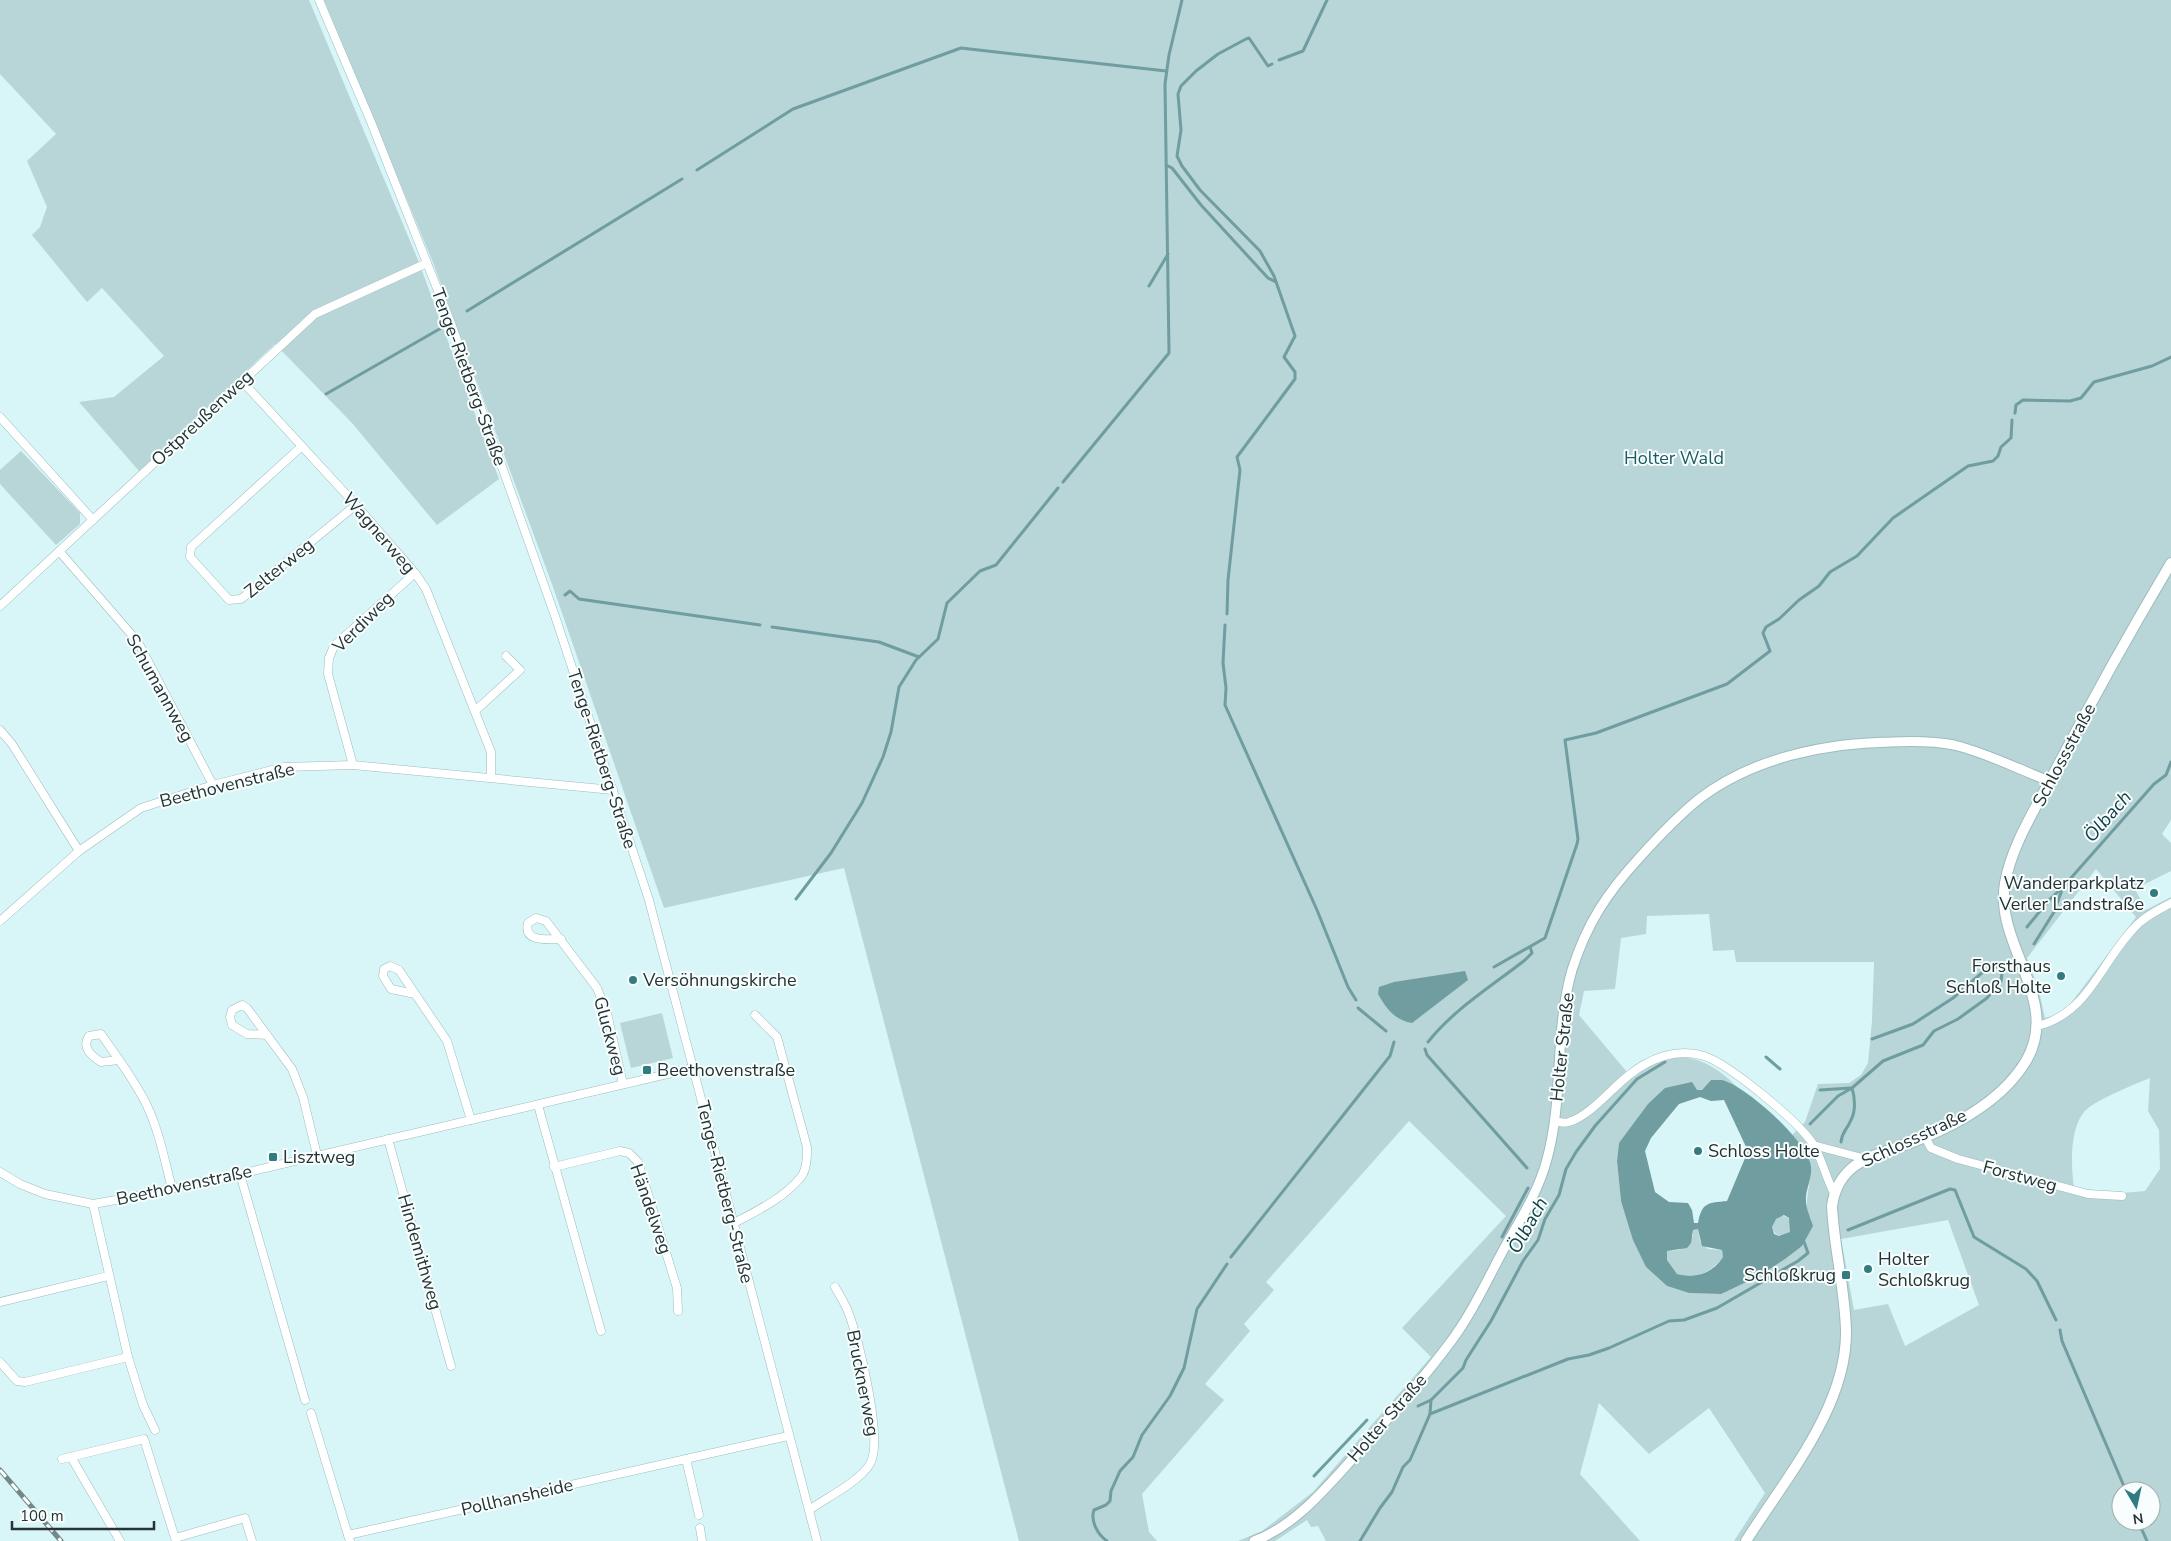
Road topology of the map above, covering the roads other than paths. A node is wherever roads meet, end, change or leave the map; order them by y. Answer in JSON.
{"nodes":[{"id":1,"x":319,"y":0,"type":"edge"},
{"id":2,"x":427,"y":263,"type":"junction"},
{"id":3,"x":242,"y":381,"type":"junction"},
{"id":4,"x":0,"y":417,"type":"edge"},
{"id":5,"x":302,"y":446,"type":"junction"},
{"id":6,"x":356,"y":504,"type":"junction"},
{"id":7,"x":93,"y":520,"type":"junction"},
{"id":8,"x":60,"y":551,"type":"junction"},
{"id":9,"x":2171,"y":563,"type":"edge"},
{"id":10,"x":415,"y":573,"type":"junction"},
{"id":11,"x":0,"y":606,"type":"edge"},
{"id":12,"x":506,"y":656,"type":"dead end"},
{"id":13,"x":475,"y":711,"type":"junction"},
{"id":14,"x":0,"y":730,"type":"edge"},
{"id":15,"x":353,"y":765,"type":"junction"},
{"id":16,"x":491,"y":777,"type":"junction"},
{"id":17,"x":2050,"y":781,"type":"junction"},
{"id":18,"x":213,"y":785,"type":"junction"},
{"id":19,"x":613,"y":790,"type":"junction"},
{"id":20,"x":79,"y":851,"type":"junction"},
{"id":21,"x":2171,"y":904,"type":"edge"},
{"id":22,"x":0,"y":921,"type":"edge"},
{"id":23,"x":561,"y":939,"type":"dead end"},
{"id":24,"x":415,"y":994,"type":"dead end"},
{"id":25,"x":755,"y":1015,"type":"dead end"},
{"id":26,"x":2038,"y":1026,"type":"junction"},
{"id":27,"x":267,"y":1035,"type":"junction"},
{"id":28,"x":119,"y":1060,"type":"junction"},
{"id":29,"x":693,"y":1068,"type":"junction"},
{"id":30,"x":623,"y":1084,"type":"junction"},
{"id":31,"x":538,"y":1105,"type":"junction"},
{"id":32,"x":471,"y":1120,"type":"junction"},
{"id":33,"x":1554,"y":1121,"type":"junction"},
{"id":34,"x":1925,"y":1137,"type":"junction"},
{"id":35,"x":388,"y":1139,"type":"junction"},
{"id":36,"x":1813,"y":1145,"type":"junction"},
{"id":37,"x":317,"y":1155,"type":"junction"},
{"id":38,"x":1866,"y":1159,"type":"junction"},
{"id":39,"x":554,"y":1166,"type":"junction"},
{"id":40,"x":0,"y":1172,"type":"edge"},
{"id":41,"x":240,"y":1174,"type":"junction"},
{"id":42,"x":172,"y":1188,"type":"junction"},
{"id":43,"x":1834,"y":1193,"type":"junction"},
{"id":44,"x":2122,"y":1196,"type":"dead end"},
{"id":45,"x":93,"y":1204,"type":"junction"},
{"id":46,"x":734,"y":1223,"type":"junction"},
{"id":47,"x":108,"y":1276,"type":"junction"},
{"id":48,"x":835,"y":1287,"type":"dead end"},
{"id":49,"x":0,"y":1302,"type":"edge"},
{"id":50,"x":678,"y":1312,"type":"dead end"},
{"id":51,"x":601,"y":1331,"type":"dead end"},
{"id":52,"x":128,"y":1357,"type":"junction"},
{"id":53,"x":0,"y":1362,"type":"edge"},
{"id":54,"x":451,"y":1366,"type":"dead end"},
{"id":55,"x":305,"y":1400,"type":"dead end"},
{"id":56,"x":311,"y":1413,"type":"dead end"},
{"id":57,"x":155,"y":1430,"type":"dead end"},
{"id":58,"x":788,"y":1436,"type":"junction"},
{"id":59,"x":71,"y":1457,"type":"junction"},
{"id":60,"x":62,"y":1459,"type":"dead end"},
{"id":61,"x":686,"y":1459,"type":"junction"},
{"id":62,"x":809,"y":1510,"type":"junction"},
{"id":63,"x":700,"y":1515,"type":"dead end"},
{"id":64,"x":700,"y":1528,"type":"dead end"},
{"id":65,"x":349,"y":1538,"type":"edge"},
{"id":66,"x":120,"y":1541,"type":"edge"},
{"id":67,"x":252,"y":1541,"type":"edge"},
{"id":68,"x":702,"y":1541,"type":"edge"},
{"id":69,"x":818,"y":1541,"type":"edge"},
{"id":70,"x":1254,"y":1541,"type":"edge"},
{"id":71,"x":1746,"y":1541,"type":"edge"}],
"edges":[{"from":1,"to":2,"type":"street","name":"Tenge-Rietberg-Straße"},
{"from":2,"to":3,"type":"street","name":"Ostpreußenweg"},
{"from":2,"to":19,"type":"street","name":"Tenge-Rietberg-Straße"},
{"from":3,"to":5,"type":"street","name":"Wagnerweg"},
{"from":3,"to":7,"type":"street","name":"Ostpreußenweg"},
{"from":4,"to":7,"type":"street"},
{"from":5,"to":6,"type":"street","name":"Wagnerweg"},
{"from":5,"to":6,"type":"street","name":"Zelterweg"},
{"from":6,"to":10,"type":"street","name":"Wagnerweg"},
{"from":7,"to":8,"type":"street","name":"Ostpreußenweg"},
{"from":8,"to":11,"type":"street","name":"Ostpreußenweg"},
{"from":8,"to":18,"type":"street","name":"Schumannweg"},
{"from":9,"to":17,"type":"main road","name":"Schlossstraße"},
{"from":10,"to":13,"type":"street","name":"Wagnerweg"},
{"from":10,"to":15,"type":"street","name":"Verdiweg"},
{"from":12,"to":13,"type":"street"},
{"from":13,"to":16,"type":"street","name":"Wagnerweg"},
{"from":14,"to":20,"type":"street"},
{"from":15,"to":16,"type":"street","name":"Beethovenstraße"},
{"from":15,"to":18,"type":"street","name":"Beethovenstraße"},
{"from":16,"to":19,"type":"street","name":"Beethovenstraße"},
{"from":17,"to":26,"type":"main road","name":"Schlossstraße"},
{"from":17,"to":33,"type":"street","name":"Holter Straße"},
{"from":18,"to":20,"type":"street","name":"Beethovenstraße"},
{"from":19,"to":29,"type":"street","name":"Tenge-Rietberg-Straße"},
{"from":20,"to":22,"type":"street","name":"Beethovenstraße"},
{"from":21,"to":26,"type":"street"},
{"from":23,"to":30,"type":"street","name":"Gluckweg"},
{"from":24,"to":32,"type":"street"},
{"from":25,"to":46,"type":"street"},
{"from":26,"to":34,"type":"main road","name":"Schlossstraße"},
{"from":27,"to":27,"type":"street"},
{"from":27,"to":37,"type":"street"},
{"from":28,"to":28,"type":"street"},
{"from":28,"to":42,"type":"street"},
{"from":29,"to":30,"type":"street","name":"Beethovenstraße"},
{"from":29,"to":46,"type":"street","name":"Tenge-Rietberg-Straße"},
{"from":30,"to":31,"type":"street","name":"Beethovenstraße"},
{"from":31,"to":32,"type":"street","name":"Beethovenstraße"},
{"from":31,"to":39,"type":"street"},
{"from":32,"to":35,"type":"street","name":"Beethovenstraße"},
{"from":33,"to":36,"type":"street"},
{"from":33,"to":70,"type":"street","name":"Holter Straße"},
{"from":34,"to":38,"type":"main road","name":"Schlossstraße"},
{"from":34,"to":44,"type":"street","name":"Forstweg"},
{"from":35,"to":37,"type":"street","name":"Beethovenstraße"},
{"from":35,"to":54,"type":"street","name":"Hindemithweg"},
{"from":36,"to":38,"type":"street"},
{"from":36,"to":43,"type":"street"},
{"from":37,"to":41,"type":"street","name":"Beethovenstraße"},
{"from":38,"to":43,"type":"main road","name":"Schlossstraße"},
{"from":39,"to":50,"type":"street","name":"Händelweg"},
{"from":39,"to":51,"type":"street"},
{"from":40,"to":45,"type":"street","name":"Beethovenstraße"},
{"from":41,"to":42,"type":"street","name":"Beethovenstraße"},
{"from":41,"to":55,"type":"street"},
{"from":42,"to":45,"type":"street","name":"Beethovenstraße"},
{"from":43,"to":71,"type":"main road"},
{"from":45,"to":47,"type":"street"},
{"from":46,"to":58,"type":"street","name":"Tenge-Rietberg-Straße"},
{"from":47,"to":49,"type":"street"},
{"from":47,"to":52,"type":"street"},
{"from":48,"to":62,"type":"street","name":"Brucknerweg"},
{"from":52,"to":53,"type":"street"},
{"from":52,"to":57,"type":"street"},
{"from":56,"to":65,"type":"street","name":"Pollhansheide"},
{"from":58,"to":61,"type":"street","name":"Pollhansheide"},
{"from":58,"to":62,"type":"street","name":"Tenge-Rietberg-Straße"},
{"from":59,"to":60,"type":"street"},
{"from":59,"to":66,"type":"street"},
{"from":59,"to":67,"type":"street"},
{"from":61,"to":63,"type":"street"},
{"from":61,"to":65,"type":"street","name":"Pollhansheide"},
{"from":62,"to":69,"type":"street","name":"Tenge-Rietberg-Straße"},
{"from":64,"to":68,"type":"street"}]}
